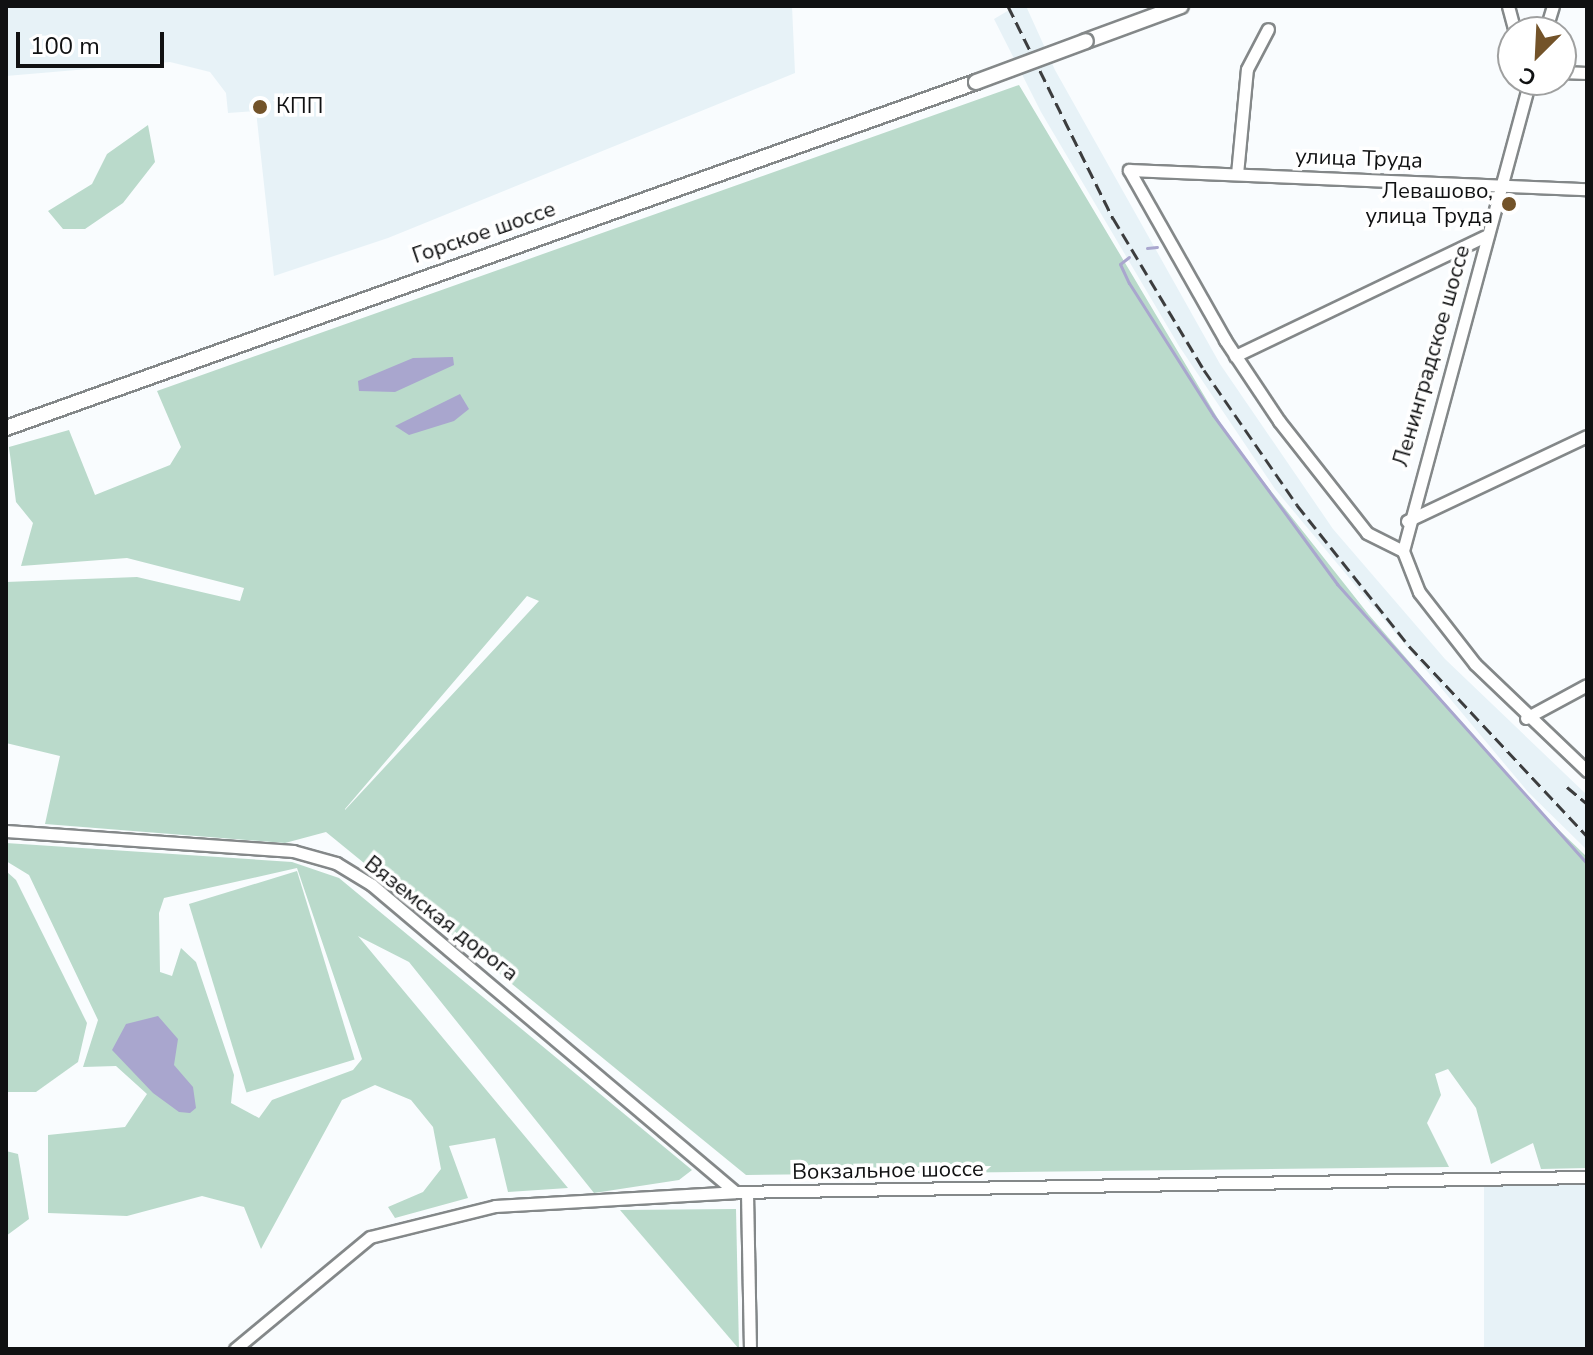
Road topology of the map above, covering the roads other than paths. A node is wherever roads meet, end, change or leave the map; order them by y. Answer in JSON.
{"nodes":[{"id":1,"x":1181,"y":6,"type":"edge"},
{"id":2,"x":1268,"y":29,"type":"dead end"},
{"id":3,"x":1521,"y":96,"type":"edge"},
{"id":4,"x":1525,"y":96,"type":"edge"},
{"id":5,"x":1520,"y":113,"type":"junction"},
{"id":6,"x":1237,"y":174,"type":"junction"},
{"id":7,"x":1501,"y":185,"type":"junction"},
{"id":8,"x":1587,"y":189,"type":"edge"},
{"id":9,"x":1487,"y":235,"type":"junction"},
{"id":10,"x":1235,"y":356,"type":"junction"},
{"id":11,"x":6,"y":428,"type":"edge"},
{"id":12,"x":1587,"y":436,"type":"edge"},
{"id":13,"x":1407,"y":521,"type":"junction"},
{"id":14,"x":1403,"y":551,"type":"junction"},
{"id":15,"x":1587,"y":685,"type":"edge"},
{"id":16,"x":1526,"y":718,"type":"junction"},
{"id":17,"x":1587,"y":771,"type":"edge"},
{"id":18,"x":6,"y":831,"type":"edge"},
{"id":19,"x":1587,"y":1177,"type":"edge"},
{"id":20,"x":741,"y":1192,"type":"junction"},
{"id":21,"x":235,"y":1349,"type":"edge"},
{"id":22,"x":750,"y":1349,"type":"edge"}],
"edges":[{"from":1,"to":11,"type":"main road","name":"Горское шоссе","bridge":true},
{"from":2,"to":6,"type":"street"},
{"from":3,"to":5,"type":"street"},
{"from":4,"to":5,"type":"street","name":"Ленинградское шоссе"},
{"from":5,"to":7,"type":"street","name":"Ленинградское шоссе"},
{"from":6,"to":7,"type":"street","name":"улица Труда"},
{"from":6,"to":10,"type":"street","name":"улица Труда"},
{"from":7,"to":8,"type":"street","name":"улица Труда"},
{"from":7,"to":9,"type":"street","name":"Ленинградское шоссе"},
{"from":9,"to":10,"type":"street"},
{"from":9,"to":13,"type":"street","name":"Ленинградское шоссе"},
{"from":10,"to":14,"type":"street"},
{"from":12,"to":13,"type":"street"},
{"from":13,"to":14,"type":"street","name":"Ленинградское шоссе"},
{"from":14,"to":16,"type":"street"},
{"from":15,"to":16,"type":"street"},
{"from":16,"to":17,"type":"street"},
{"from":18,"to":20,"type":"street","name":"Вяземская дорога"},
{"from":19,"to":20,"type":"street","name":"Вокзальное шоссе"},
{"from":20,"to":21,"type":"street","name":"Вокзальное шоссе"},
{"from":20,"to":22,"type":"street"}]}
